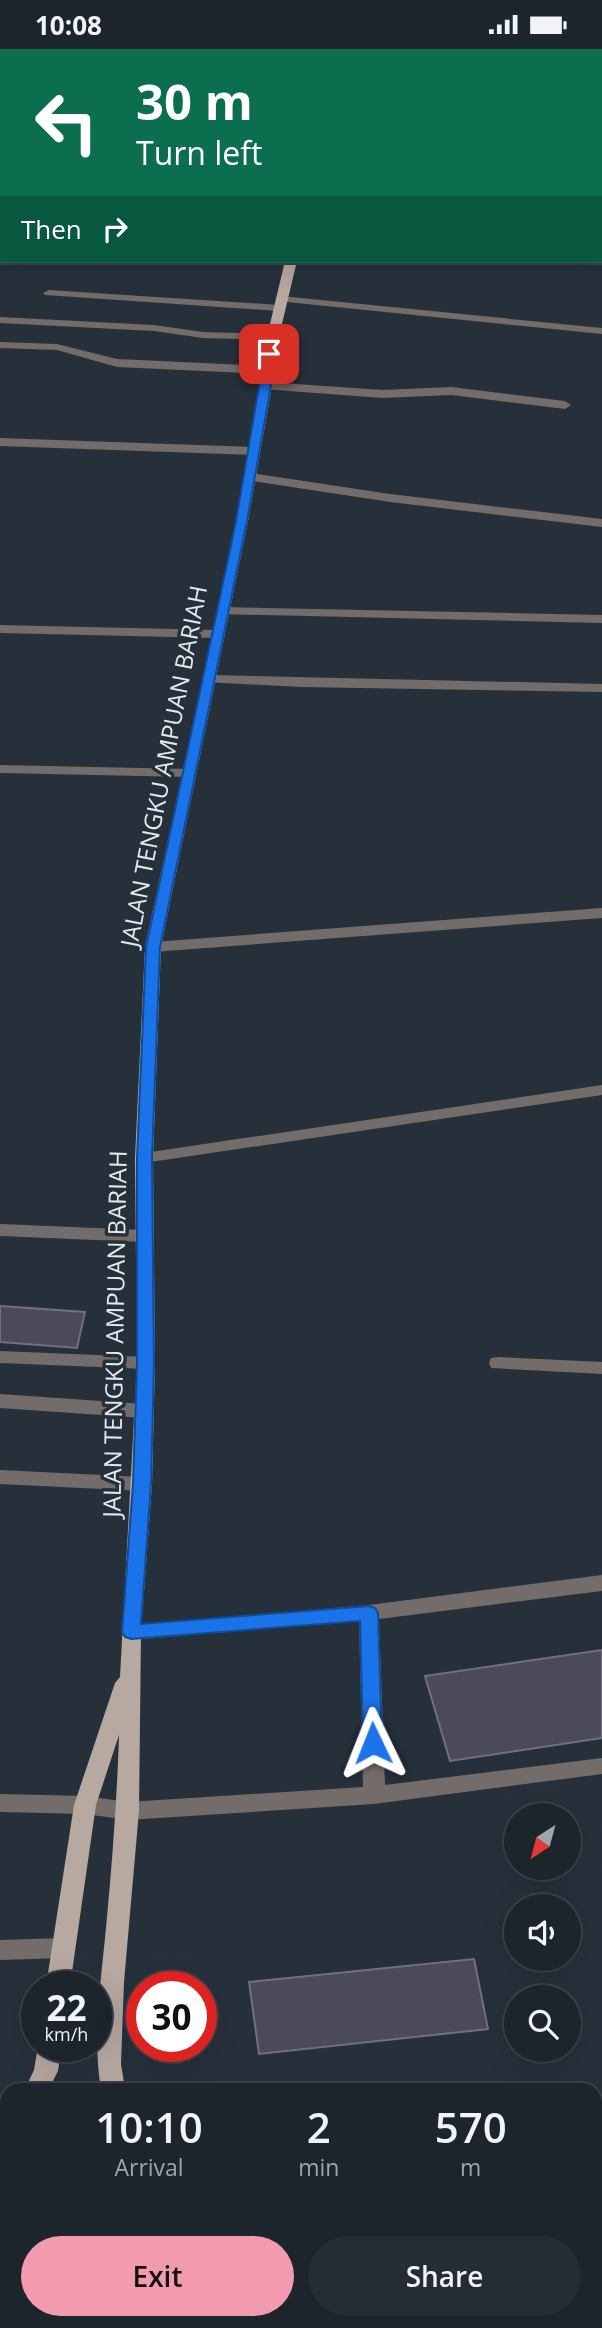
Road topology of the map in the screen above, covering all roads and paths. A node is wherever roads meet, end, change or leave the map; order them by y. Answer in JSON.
{"nodes":[{"id":1,"x":290,"y":263,"type":"edge"},
{"id":2,"x":49,"y":293,"type":"dead end"},
{"id":3,"x":280,"y":304,"type":"junction"},
{"id":4,"x":0,"y":320,"type":"edge"},
{"id":5,"x":602,"y":331,"type":"edge"},
{"id":6,"x":272,"y":337,"type":"junction"},
{"id":7,"x":0,"y":345,"type":"edge"},
{"id":8,"x":198,"y":351,"type":"junction"},
{"id":9,"x":265,"y":378,"type":"junction"},
{"id":10,"x":565,"y":405,"type":"dead end"},
{"id":11,"x":0,"y":442,"type":"edge"},
{"id":12,"x":254,"y":451,"type":"junction"},
{"id":13,"x":250,"y":477,"type":"junction"},
{"id":14,"x":602,"y":523,"type":"edge"},
{"id":15,"x":222,"y":611,"type":"junction"},
{"id":16,"x":602,"y":619,"type":"edge"},
{"id":17,"x":0,"y":629,"type":"edge"},
{"id":18,"x":217,"y":634,"type":"junction"},
{"id":19,"x":208,"y":679,"type":"junction"},
{"id":20,"x":602,"y":688,"type":"edge"},
{"id":21,"x":0,"y":769,"type":"edge"},
{"id":22,"x":189,"y":773,"type":"junction"},
{"id":23,"x":602,"y":913,"type":"edge"},
{"id":24,"x":153,"y":947,"type":"junction"},
{"id":25,"x":602,"y":1090,"type":"edge"},
{"id":26,"x":144,"y":1158,"type":"junction"},
{"id":27,"x":0,"y":1230,"type":"edge"},
{"id":28,"x":144,"y":1236,"type":"junction"},
{"id":29,"x":0,"y":1357,"type":"edge"},
{"id":30,"x":146,"y":1363,"type":"junction"},
{"id":31,"x":498,"y":1363,"type":"dead end"},
{"id":32,"x":602,"y":1368,"type":"edge"},
{"id":33,"x":0,"y":1401,"type":"edge"},
{"id":34,"x":144,"y":1411,"type":"junction"},
{"id":35,"x":0,"y":1477,"type":"edge"},
{"id":36,"x":142,"y":1484,"type":"junction"},
{"id":37,"x":602,"y":1583,"type":"edge"},
{"id":38,"x":369,"y":1613,"type":"junction"},
{"id":39,"x":131,"y":1632,"type":"junction"},
{"id":40,"x":131,"y":1666,"type":"junction"},
{"id":41,"x":602,"y":1766,"type":"edge"},
{"id":42,"x":374,"y":1795,"type":"junction"},
{"id":43,"x":0,"y":1803,"type":"edge"},
{"id":44,"x":85,"y":1805,"type":"junction"},
{"id":45,"x":128,"y":1811,"type":"junction"},
{"id":46,"x":63,"y":1948,"type":"junction"},
{"id":47,"x":0,"y":1950,"type":"edge"},
{"id":48,"x":60,"y":1971,"type":"edge"},
{"id":49,"x":47,"y":2062,"type":"edge"},
{"id":50,"x":40,"y":2083,"type":"edge"},
{"id":51,"x":112,"y":2083,"type":"edge"}],
"edges":[{"from":1,"to":3,"type":"main road","name":"JALAN TENGKU AMPUAN BARIAH"},
{"from":2,"to":3,"type":"street"},
{"from":3,"to":5,"type":"street"},
{"from":3,"to":6,"type":"main road","name":"JALAN TENGKU AMPUAN BARIAH"},
{"from":4,"to":8,"type":"street"},
{"from":6,"to":8,"type":"street"},
{"from":6,"to":9,"type":"main road","name":"JALAN TENGKU AMPUAN BARIAH"},
{"from":7,"to":8,"type":"street"},
{"from":8,"to":9,"type":"street"},
{"from":9,"to":10,"type":"street"},
{"from":9,"to":12,"type":"main road","name":"JALAN TENGKU AMPUAN BARIAH"},
{"from":11,"to":12,"type":"street"},
{"from":12,"to":13,"type":"main road","name":"JALAN TENGKU AMPUAN BARIAH"},
{"from":13,"to":14,"type":"street"},
{"from":13,"to":15,"type":"main road","name":"JALAN TENGKU AMPUAN BARIAH"},
{"from":15,"to":16,"type":"street"},
{"from":15,"to":18,"type":"main road","name":"JALAN TENGKU AMPUAN BARIAH"},
{"from":17,"to":18,"type":"street"},
{"from":18,"to":19,"type":"main road","name":"JALAN TENGKU AMPUAN BARIAH"},
{"from":19,"to":20,"type":"street"},
{"from":19,"to":22,"type":"main road","name":"JALAN TENGKU AMPUAN BARIAH"},
{"from":21,"to":22,"type":"street"},
{"from":22,"to":24,"type":"main road","name":"JALAN TENGKU AMPUAN BARIAH"},
{"from":23,"to":24,"type":"street"},
{"from":24,"to":26,"type":"main road","name":"JALAN TENGKU AMPUAN BARIAH"},
{"from":25,"to":26,"type":"street"},
{"from":26,"to":28,"type":"main road","name":"JALAN TENGKU AMPUAN BARIAH"},
{"from":27,"to":28,"type":"street"},
{"from":28,"to":30,"type":"main road","name":"JALAN TENGKU AMPUAN BARIAH"},
{"from":29,"to":30,"type":"street"},
{"from":30,"to":34,"type":"main road","name":"JALAN TENGKU AMPUAN BARIAH"},
{"from":31,"to":32,"type":"street"},
{"from":33,"to":34,"type":"street"},
{"from":34,"to":36,"type":"main road","name":"JALAN TENGKU AMPUAN BARIAH"},
{"from":35,"to":36,"type":"street"},
{"from":36,"to":39,"type":"main road","name":"JALAN TENGKU AMPUAN BARIAH"},
{"from":37,"to":38,"type":"street"},
{"from":38,"to":39,"type":"street"},
{"from":38,"to":42,"type":"street"},
{"from":39,"to":40,"type":"main road","name":"JALAN TENGKU AMPUAN BARIAH"},
{"from":40,"to":44,"type":"main road","name":"JALAN TENGKU AMPUAN BARIAH"},
{"from":40,"to":45,"type":"main road","name":"JALAN TENGKU AMPUAN BARIAH"},
{"from":41,"to":42,"type":"street"},
{"from":42,"to":45,"type":"street"},
{"from":43,"to":44,"type":"street"},
{"from":44,"to":45,"type":"street"},
{"from":44,"to":46,"type":"main road","name":"JALAN TENGKU AMPUAN BARIAH"},
{"from":45,"to":51,"type":"main road","name":"JALAN TENGKU AMPUAN BARIAH"},
{"from":46,"to":47,"type":"street"},
{"from":46,"to":48,"type":"main road","name":"JALAN TENGKU AMPUAN BARIAH"},
{"from":49,"to":50,"type":"main road"}]}
